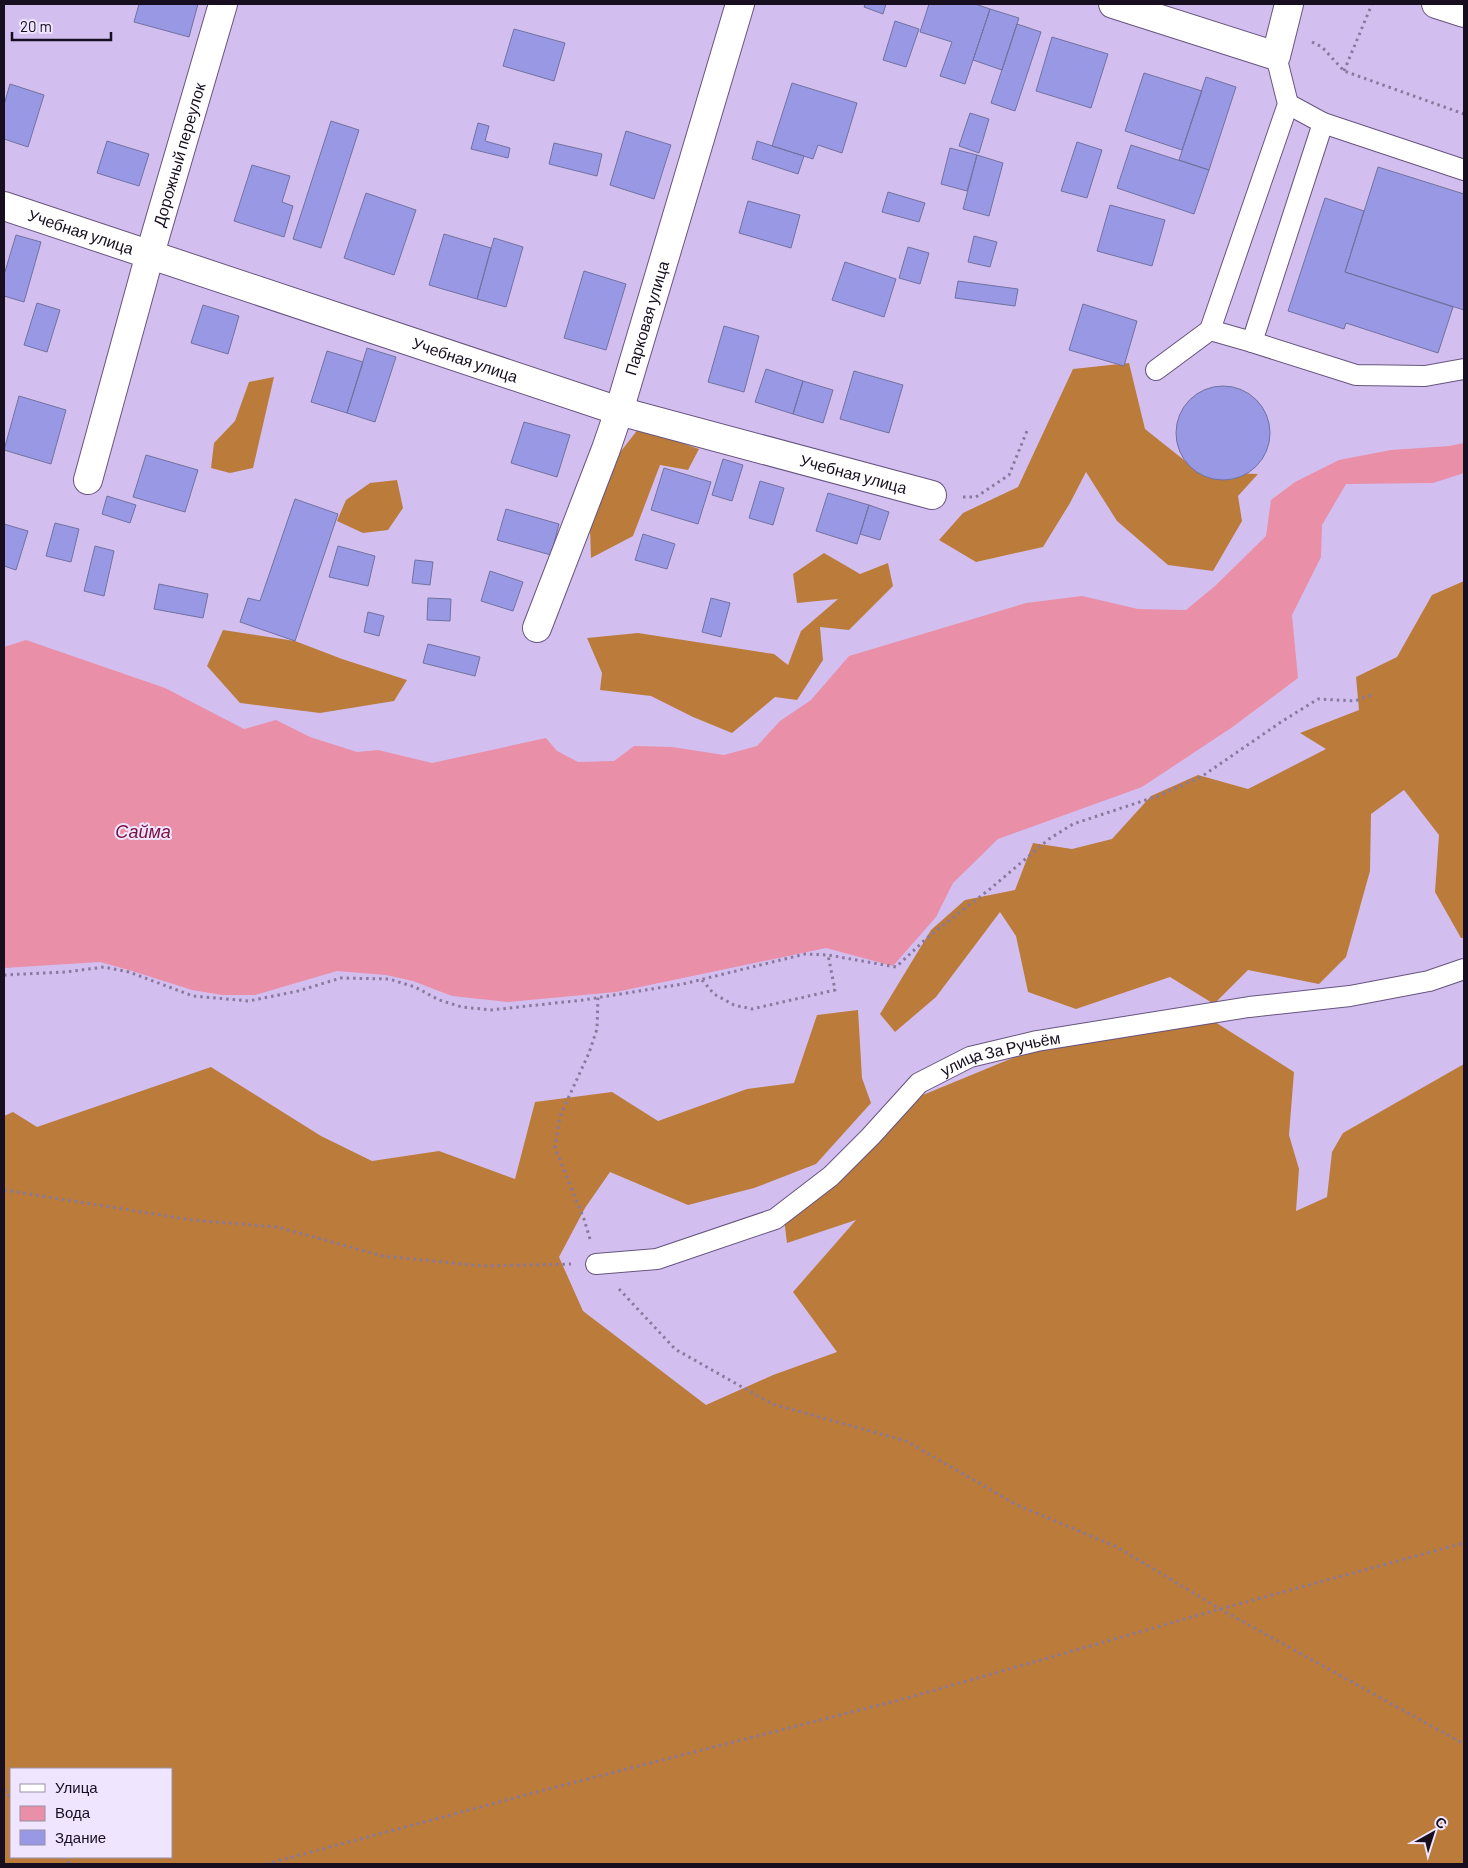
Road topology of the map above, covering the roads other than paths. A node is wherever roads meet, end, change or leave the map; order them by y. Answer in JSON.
{"nodes":[{"id":1,"x":223,"y":4,"type":"edge"},
{"id":2,"x":740,"y":4,"type":"edge"},
{"id":3,"x":1113,"y":4,"type":"edge"},
{"id":4,"x":1289,"y":4,"type":"edge"},
{"id":5,"x":1436,"y":4,"type":"edge"},
{"id":6,"x":1464,"y":13,"type":"edge"},
{"id":7,"x":1276,"y":56,"type":"junction"},
{"id":8,"x":1288,"y":104,"type":"junction"},
{"id":9,"x":1323,"y":123,"type":"junction"},
{"id":10,"x":1464,"y":170,"type":"edge"},
{"id":11,"x":4,"y":206,"type":"edge"},
{"id":12,"x":150,"y":254,"type":"junction"},
{"id":13,"x":1210,"y":330,"type":"junction"},
{"id":14,"x":1252,"y":342,"type":"junction"},
{"id":15,"x":1464,"y":369,"type":"edge"},
{"id":16,"x":1156,"y":370,"type":"dead end"},
{"id":17,"x":619,"y":411,"type":"junction"},
{"id":18,"x":88,"y":480,"type":"dead end"},
{"id":19,"x":932,"y":495,"type":"road end"},
{"id":20,"x":537,"y":628,"type":"dead end"},
{"id":21,"x":1464,"y":969,"type":"edge"},
{"id":22,"x":596,"y":1264,"type":"road end"}],
"edges":[{"from":1,"to":12,"type":"street","name":"Дорожный переулок"},
{"from":2,"to":17,"type":"street","name":"Парковая улица"},
{"from":3,"to":7,"type":"street"},
{"from":4,"to":7,"type":"street"},
{"from":5,"to":6,"type":"street"},
{"from":7,"to":8,"type":"lane"},
{"from":8,"to":9,"type":"lane"},
{"from":8,"to":13,"type":"lane"},
{"from":9,"to":10,"type":"lane"},
{"from":9,"to":14,"type":"lane"},
{"from":11,"to":12,"type":"street","name":"Учебная улица"},
{"from":12,"to":17,"type":"street","name":"Учебная улица"},
{"from":12,"to":18,"type":"street","name":"Дорожный переулок"},
{"from":13,"to":14,"type":"lane"},
{"from":13,"to":16,"type":"lane"},
{"from":14,"to":15,"type":"lane"},
{"from":17,"to":19,"type":"street","name":"Учебная улица"},
{"from":17,"to":20,"type":"street","name":"Парковая улица"},
{"from":21,"to":22,"type":"lane","name":"улица За Ручьём"}]}
